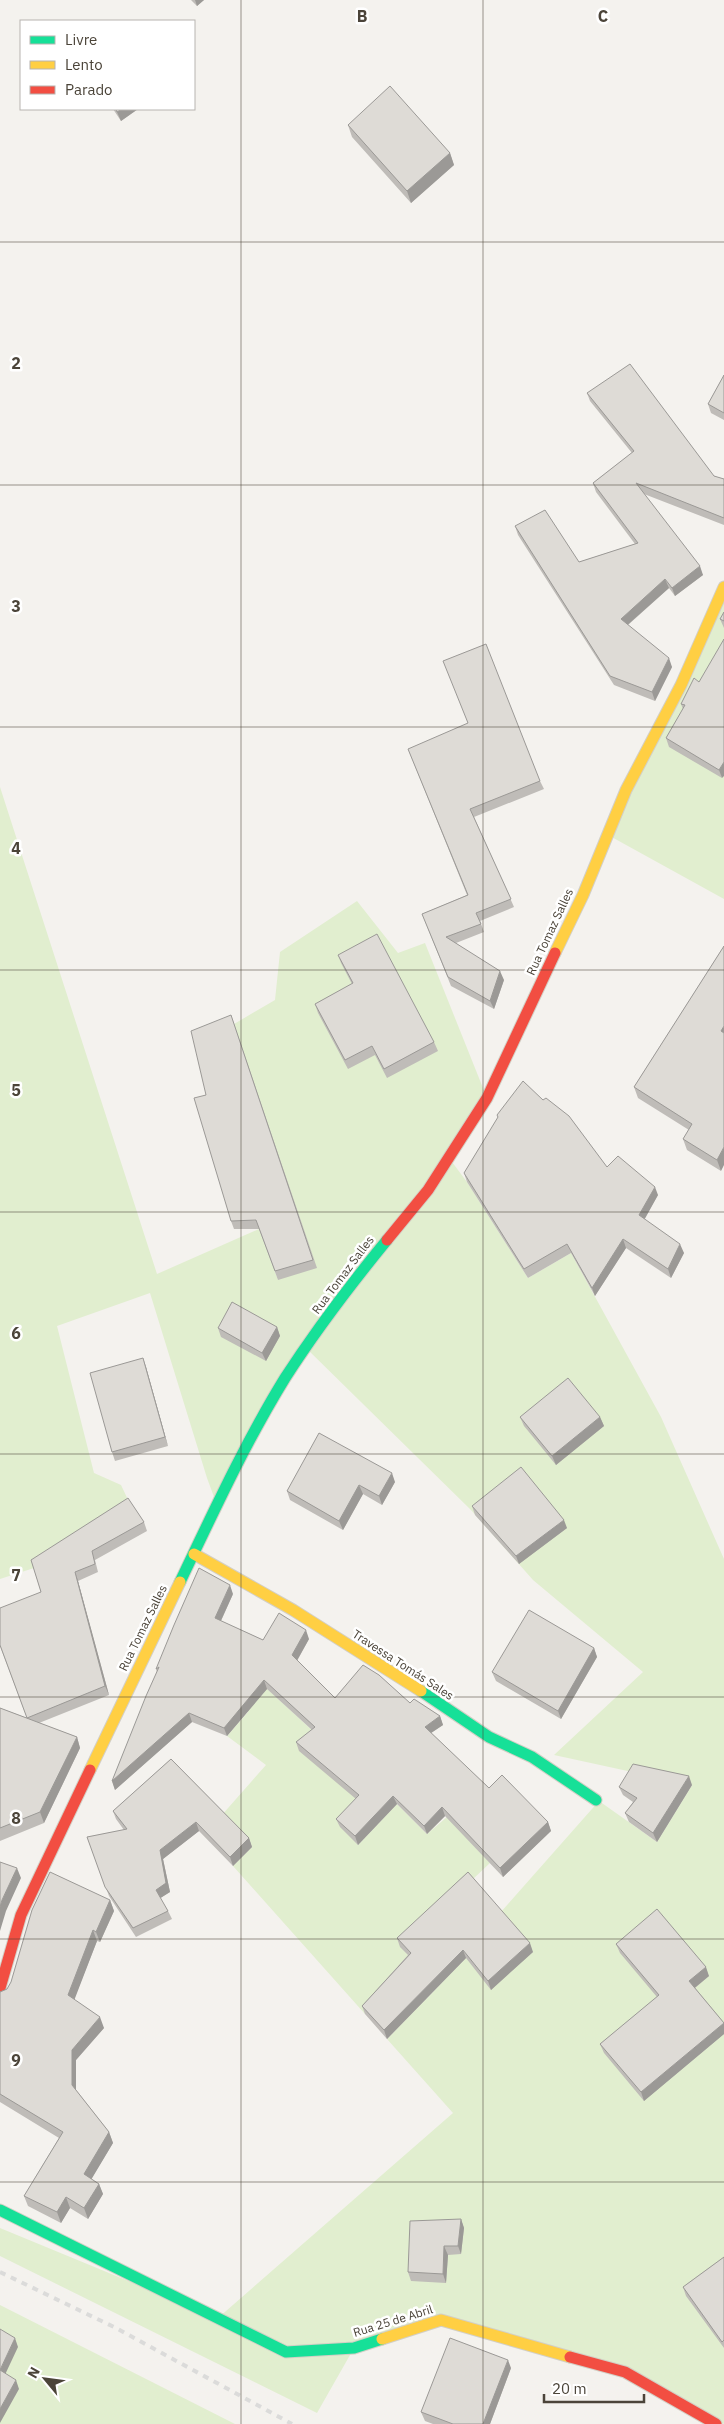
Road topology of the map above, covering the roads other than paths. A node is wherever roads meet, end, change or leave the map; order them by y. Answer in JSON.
{"nodes":[{"id":1,"x":724,"y":586,"type":"edge"},
{"id":2,"x":194,"y":1554,"type":"junction"},
{"id":3,"x":596,"y":1800,"type":"dead end"},
{"id":4,"x":0,"y":1988,"type":"edge"},
{"id":5,"x":0,"y":2210,"type":"edge"},
{"id":6,"x":716,"y":2424,"type":"edge"}],
"edges":[{"from":1,"to":2,"type":"street","name":"Rua Tomaz Salles"},
{"from":2,"to":3,"type":"street","name":"Travessa Tomás Sales"},
{"from":2,"to":4,"type":"street","name":"Rua Tomaz Salles"},
{"from":5,"to":6,"type":"street","name":"Rua 25 de Abril"}]}
